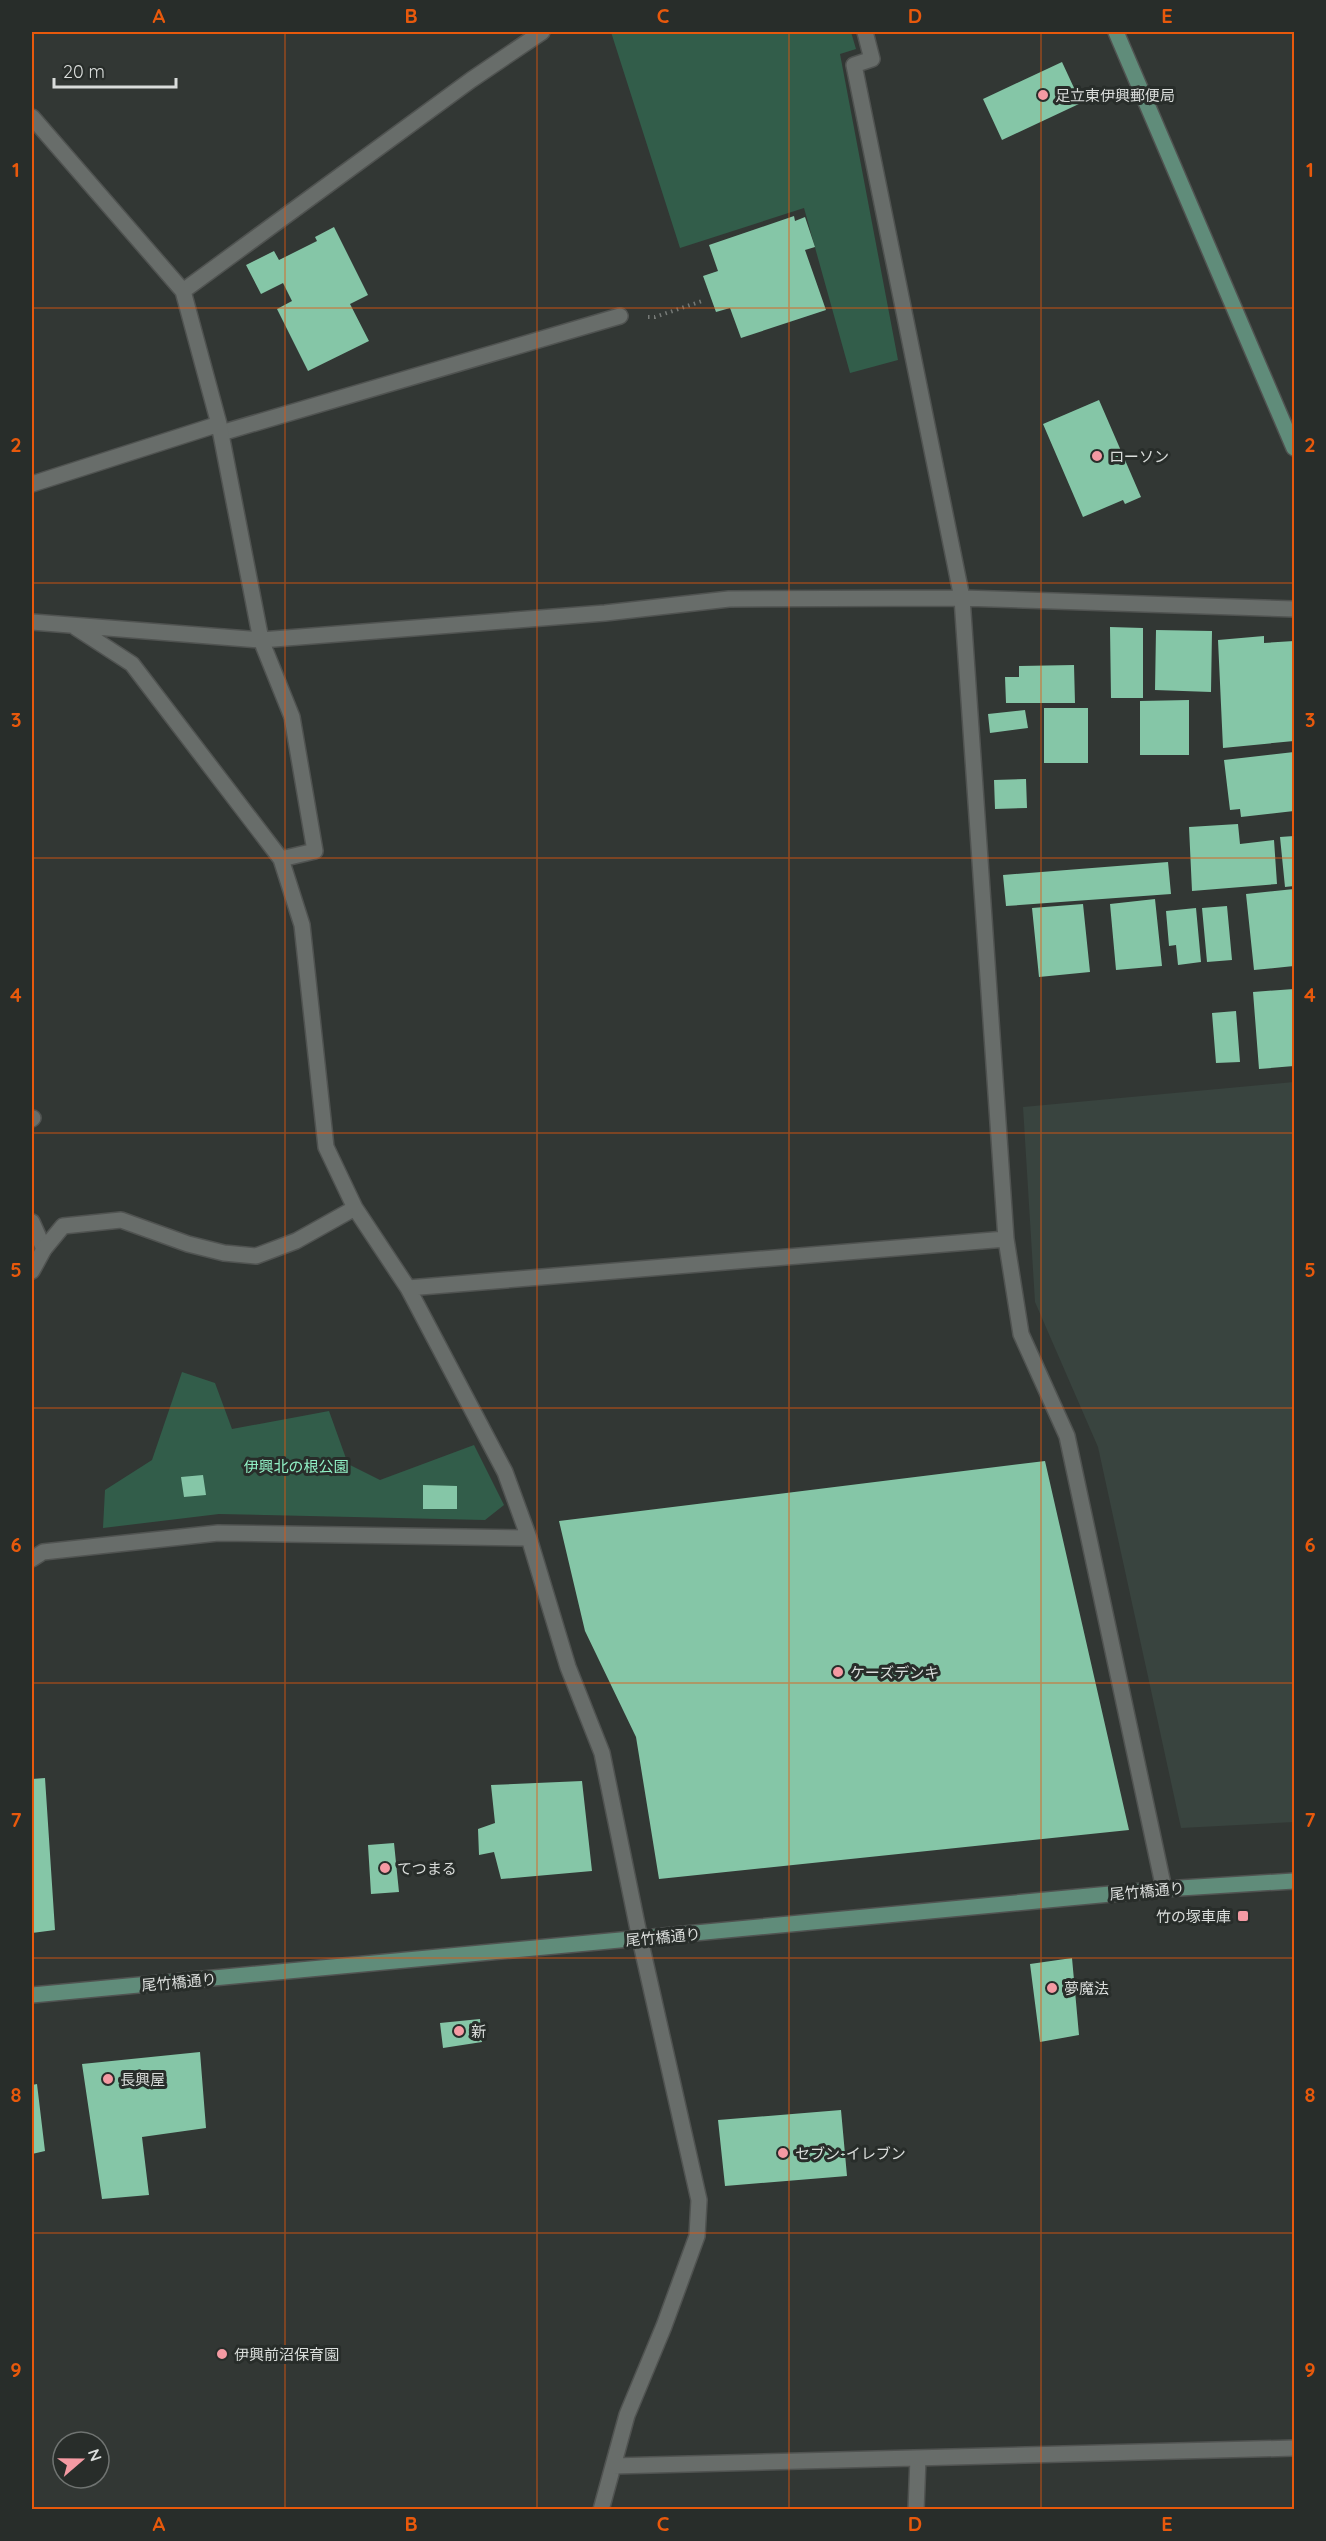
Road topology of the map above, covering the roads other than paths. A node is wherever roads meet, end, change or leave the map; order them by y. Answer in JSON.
{"nodes":[{"id":1,"x":542,"y":32,"type":"edge"},
{"id":2,"x":865,"y":32,"type":"edge"},
{"id":3,"x":1116,"y":32,"type":"edge"},
{"id":4,"x":32,"y":117,"type":"edge"},
{"id":5,"x":183,"y":291,"type":"junction"},
{"id":6,"x":620,"y":316,"type":"road end"},
{"id":7,"x":220,"y":428,"type":"junction"},
{"id":8,"x":1294,"y":448,"type":"edge"},
{"id":9,"x":32,"y":484,"type":"edge"},
{"id":10,"x":962,"y":598,"type":"junction"},
{"id":11,"x":1294,"y":609,"type":"edge"},
{"id":12,"x":32,"y":622,"type":"edge"},
{"id":13,"x":73,"y":625,"type":"junction"},
{"id":14,"x":261,"y":640,"type":"junction"},
{"id":15,"x":281,"y":860,"type":"junction"},
{"id":16,"x":355,"y":1208,"type":"junction"},
{"id":17,"x":32,"y":1222,"type":"edge"},
{"id":18,"x":1006,"y":1239,"type":"junction"},
{"id":19,"x":44,"y":1250,"type":"junction"},
{"id":20,"x":32,"y":1271,"type":"edge"},
{"id":21,"x":408,"y":1288,"type":"junction"},
{"id":22,"x":529,"y":1538,"type":"junction"},
{"id":23,"x":32,"y":1559,"type":"edge"},
{"id":24,"x":1294,"y":1881,"type":"edge"},
{"id":25,"x":1164,"y":1889,"type":"junction"},
{"id":26,"x":640,"y":1939,"type":"junction"},
{"id":27,"x":32,"y":1995,"type":"edge"},
{"id":28,"x":1294,"y":2448,"type":"edge"},
{"id":29,"x":918,"y":2458,"type":"junction"},
{"id":30,"x":613,"y":2466,"type":"junction"},
{"id":31,"x":601,"y":2510,"type":"edge"},
{"id":32,"x":916,"y":2510,"type":"edge"}],
"edges":[{"from":1,"to":5,"type":"street"},
{"from":2,"to":10,"type":"street"},
{"from":3,"to":8,"type":"main road"},
{"from":4,"to":5,"type":"street"},
{"from":5,"to":7,"type":"street"},
{"from":6,"to":7,"type":"street"},
{"from":7,"to":9,"type":"street"},
{"from":7,"to":14,"type":"street"},
{"from":10,"to":11,"type":"street"},
{"from":10,"to":14,"type":"street"},
{"from":10,"to":18,"type":"street"},
{"from":12,"to":13,"type":"street"},
{"from":13,"to":14,"type":"street"},
{"from":13,"to":15,"type":"street"},
{"from":14,"to":15,"type":"street"},
{"from":15,"to":16,"type":"street"},
{"from":16,"to":19,"type":"street"},
{"from":16,"to":21,"type":"street"},
{"from":17,"to":19,"type":"street"},
{"from":18,"to":21,"type":"street"},
{"from":18,"to":25,"type":"street"},
{"from":19,"to":20,"type":"street"},
{"from":21,"to":22,"type":"street"},
{"from":22,"to":23,"type":"street"},
{"from":22,"to":26,"type":"street"},
{"from":24,"to":25,"type":"main road","name":"尾竹橋通り"},
{"from":25,"to":26,"type":"main road","name":"尾竹橋通り"},
{"from":26,"to":27,"type":"main road","name":"尾竹橋通り"},
{"from":26,"to":30,"type":"street"},
{"from":28,"to":29,"type":"street"},
{"from":29,"to":30,"type":"street"},
{"from":29,"to":32,"type":"street"},
{"from":30,"to":31,"type":"street"}]}
